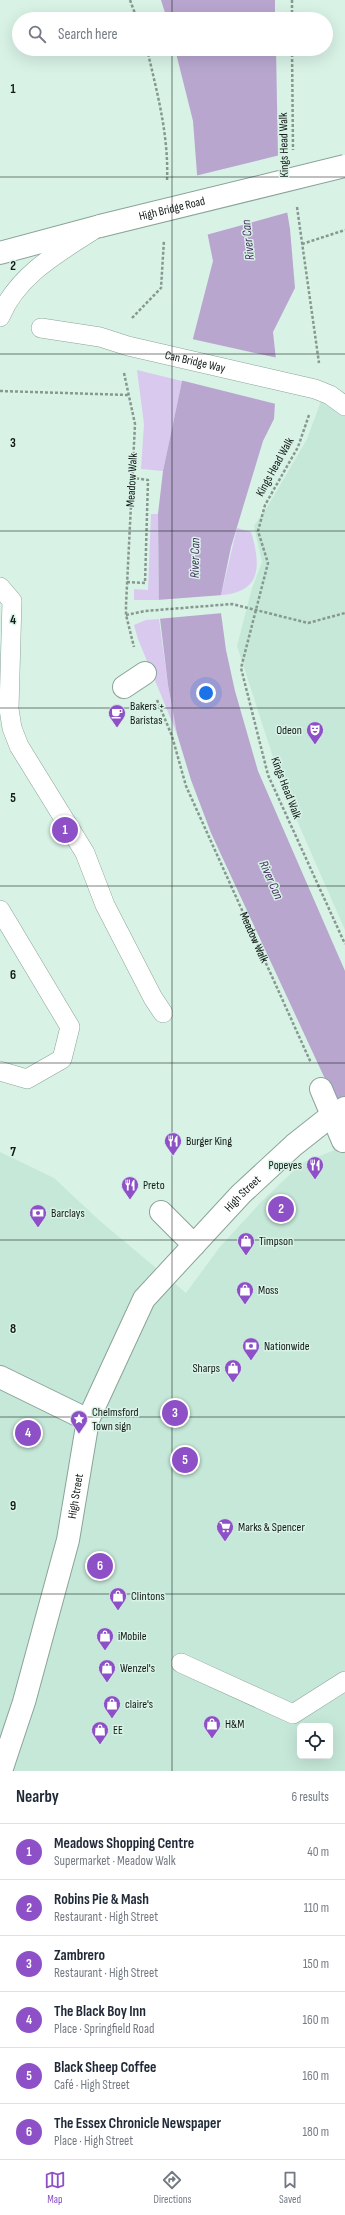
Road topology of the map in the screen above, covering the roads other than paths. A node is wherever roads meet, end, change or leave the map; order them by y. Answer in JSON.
{"nodes":[{"id":1,"x":345,"y":166,"type":"edge"},
{"id":2,"x":100,"y":226,"type":"junction"},
{"id":3,"x":2,"y":252,"type":"edge"},
{"id":4,"x":0,"y":317,"type":"edge"},
{"id":5,"x":41,"y":328,"type":"dead end"},
{"id":6,"x":345,"y":406,"type":"edge"},
{"id":7,"x":0,"y":587,"type":"edge"},
{"id":8,"x":145,"y":673,"type":"dead end"},
{"id":9,"x":124,"y":687,"type":"dead end"},
{"id":10,"x":0,"y":910,"type":"edge"},
{"id":11,"x":163,"y":1013,"type":"dead end"},
{"id":12,"x":0,"y":1071,"type":"edge"},
{"id":13,"x":321,"y":1089,"type":"road end"},
{"id":14,"x":337,"y":1111,"type":"edge"},
{"id":15,"x":343,"y":1141,"type":"dead end"},
{"id":16,"x":161,"y":1212,"type":"dead end"},
{"id":17,"x":194,"y":1245,"type":"junction"},
{"id":18,"x":0,"y":1377,"type":"edge"},
{"id":19,"x":88,"y":1420,"type":"junction"},
{"id":20,"x":181,"y":1664,"type":"dead end"},
{"id":21,"x":345,"y":1681,"type":"edge"},
{"id":22,"x":1,"y":1771,"type":"edge"}],
"edges":[{"from":1,"to":2,"type":"street","name":"High Bridge Road","bridge":true},
{"from":2,"to":3,"type":"street","name":"High Bridge Road"},
{"from":2,"to":4,"type":"lane"},
{"from":5,"to":6,"type":"lane","name":"Can Bridge Way"},
{"from":7,"to":11,"type":"lane"},
{"from":8,"to":9,"type":"street"},
{"from":10,"to":12,"type":"lane"},
{"from":13,"to":14,"type":"street"},
{"from":14,"to":15,"type":"street"},
{"from":14,"to":17,"type":"street","name":"High Street"},
{"from":16,"to":17,"type":"street"},
{"from":17,"to":19,"type":"street","name":"High Street"},
{"from":18,"to":19,"type":"street"},
{"from":19,"to":22,"type":"street","name":"High Street"},
{"from":20,"to":21,"type":"lane"}]}
